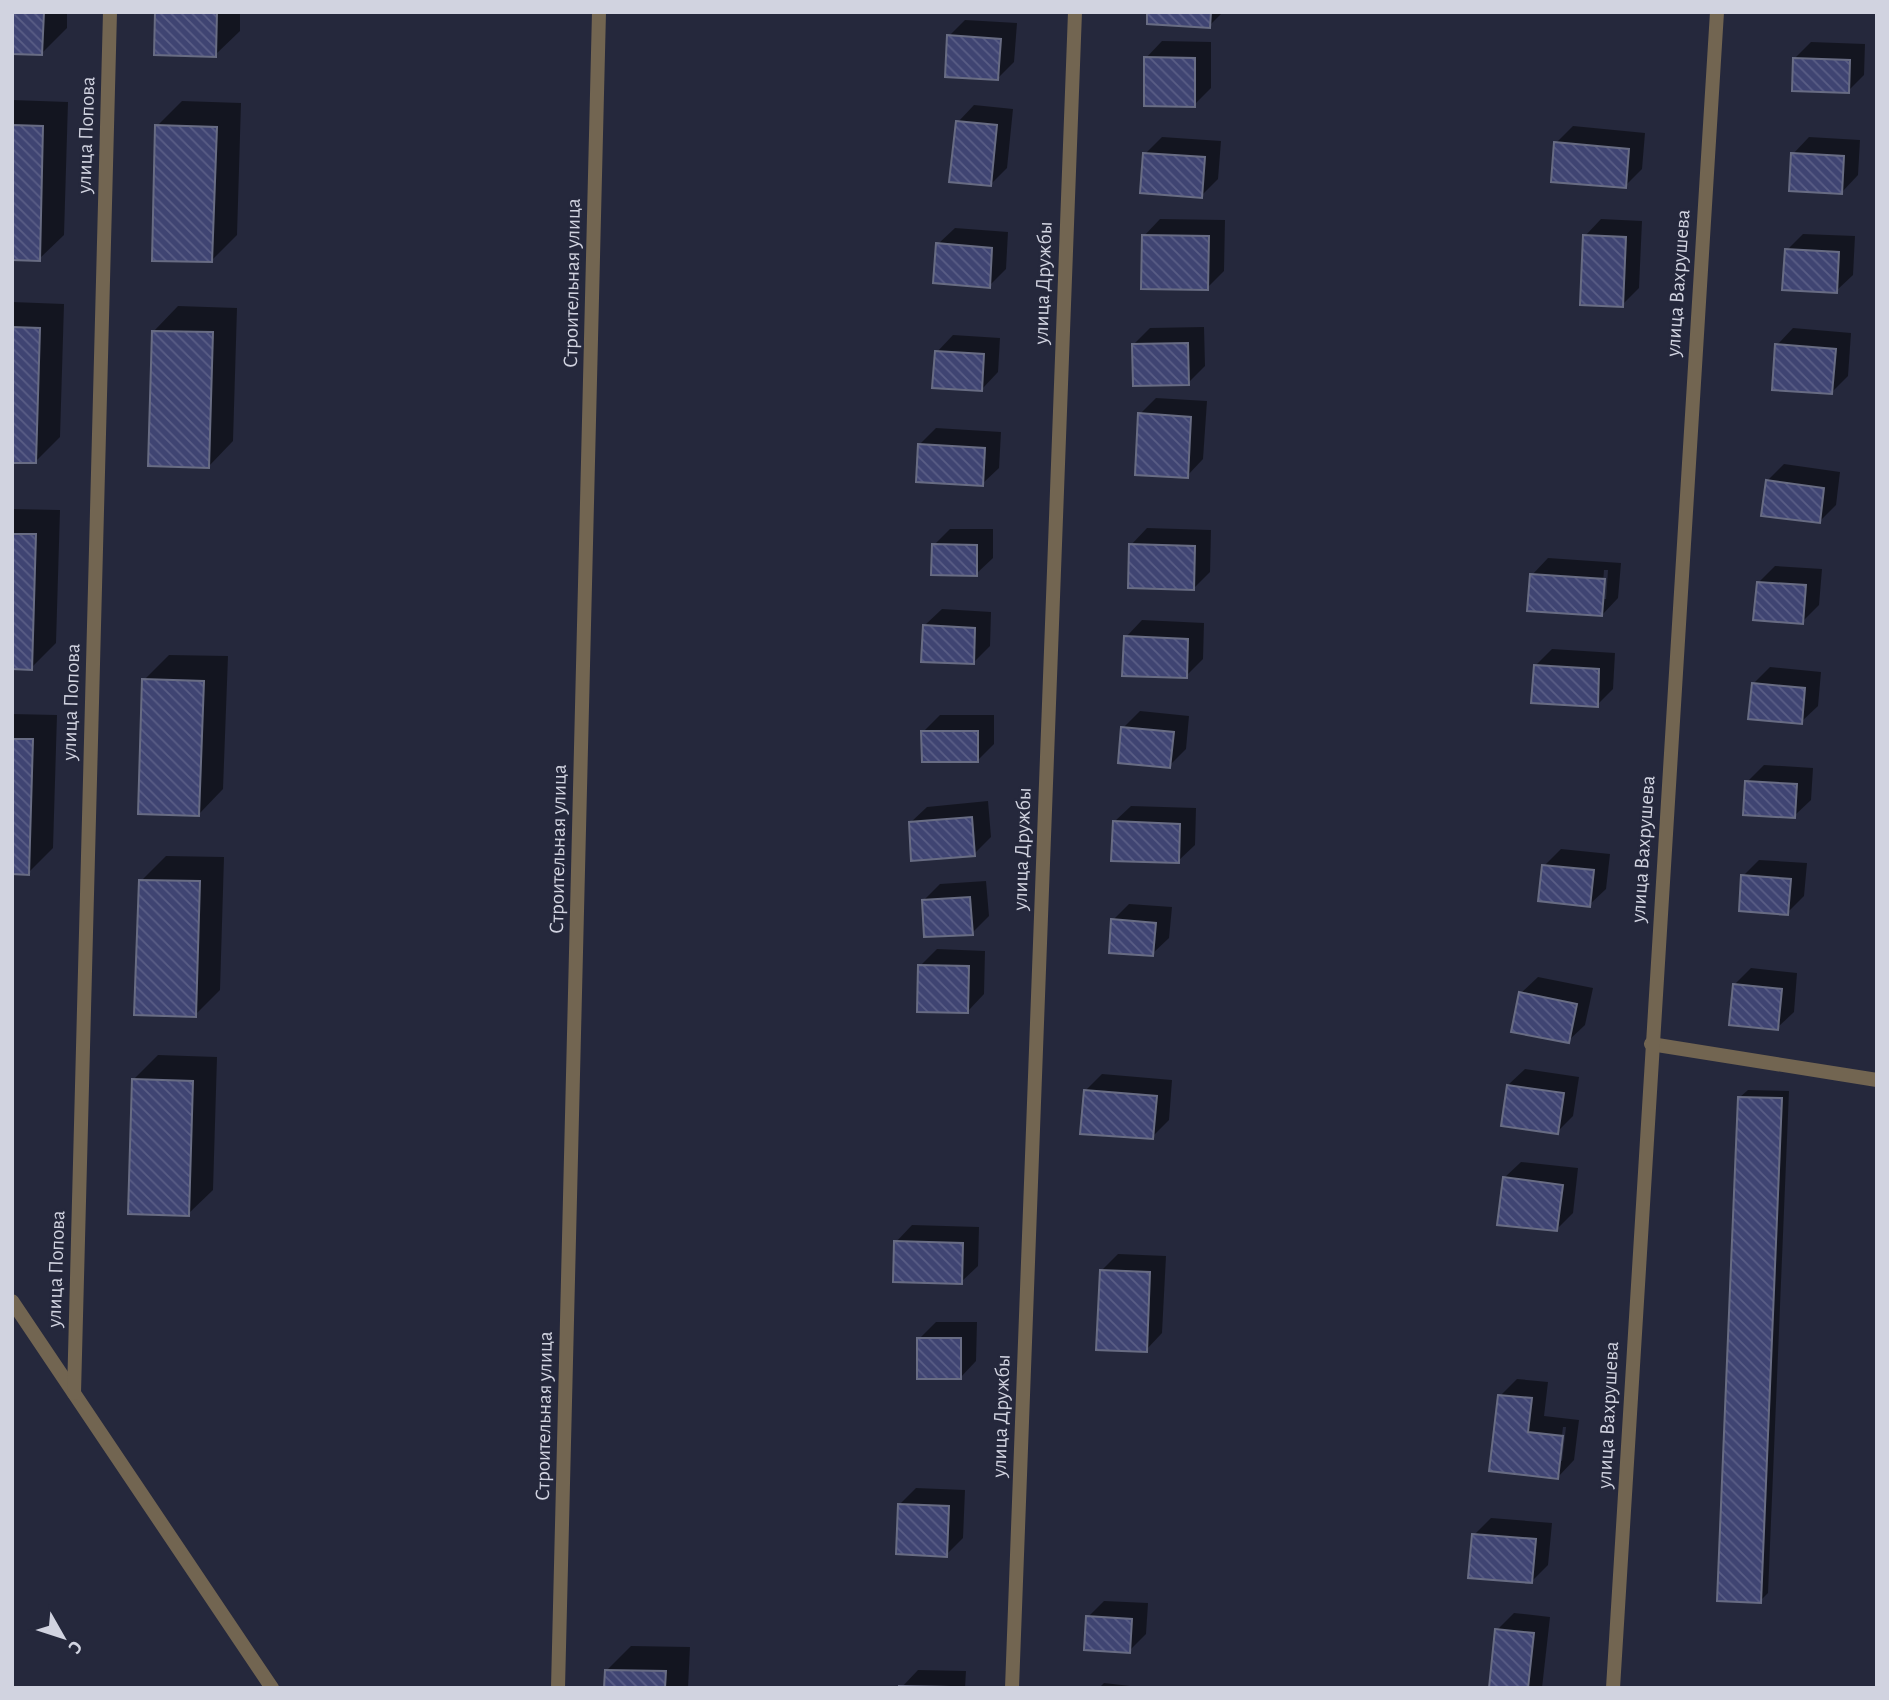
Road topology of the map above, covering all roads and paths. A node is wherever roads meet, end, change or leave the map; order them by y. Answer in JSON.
{"nodes":[{"id":1,"x":110,"y":12,"type":"edge"},
{"id":2,"x":599,"y":12,"type":"edge"},
{"id":3,"x":1074,"y":12,"type":"edge"},
{"id":4,"x":1717,"y":12,"type":"edge"},
{"id":5,"x":1651,"y":1044,"type":"junction"},
{"id":6,"x":1877,"y":1080,"type":"edge"},
{"id":7,"x":12,"y":1301,"type":"edge"},
{"id":8,"x":74,"y":1393,"type":"junction"},
{"id":9,"x":272,"y":1688,"type":"edge"},
{"id":10,"x":558,"y":1688,"type":"edge"},
{"id":11,"x":1012,"y":1688,"type":"edge"},
{"id":12,"x":1613,"y":1688,"type":"edge"}],
"edges":[{"from":1,"to":8,"type":"street","name":"улица Попова"},
{"from":2,"to":10,"type":"street","name":"Строительная улица"},
{"from":3,"to":11,"type":"street","name":"улица Дружбы"},
{"from":4,"to":5,"type":"street","name":"улица Вахрушева"},
{"from":5,"to":6,"type":"street"},
{"from":5,"to":12,"type":"street","name":"улица Вахрушева"},
{"from":7,"to":8,"type":"street"},
{"from":8,"to":9,"type":"street"}]}
